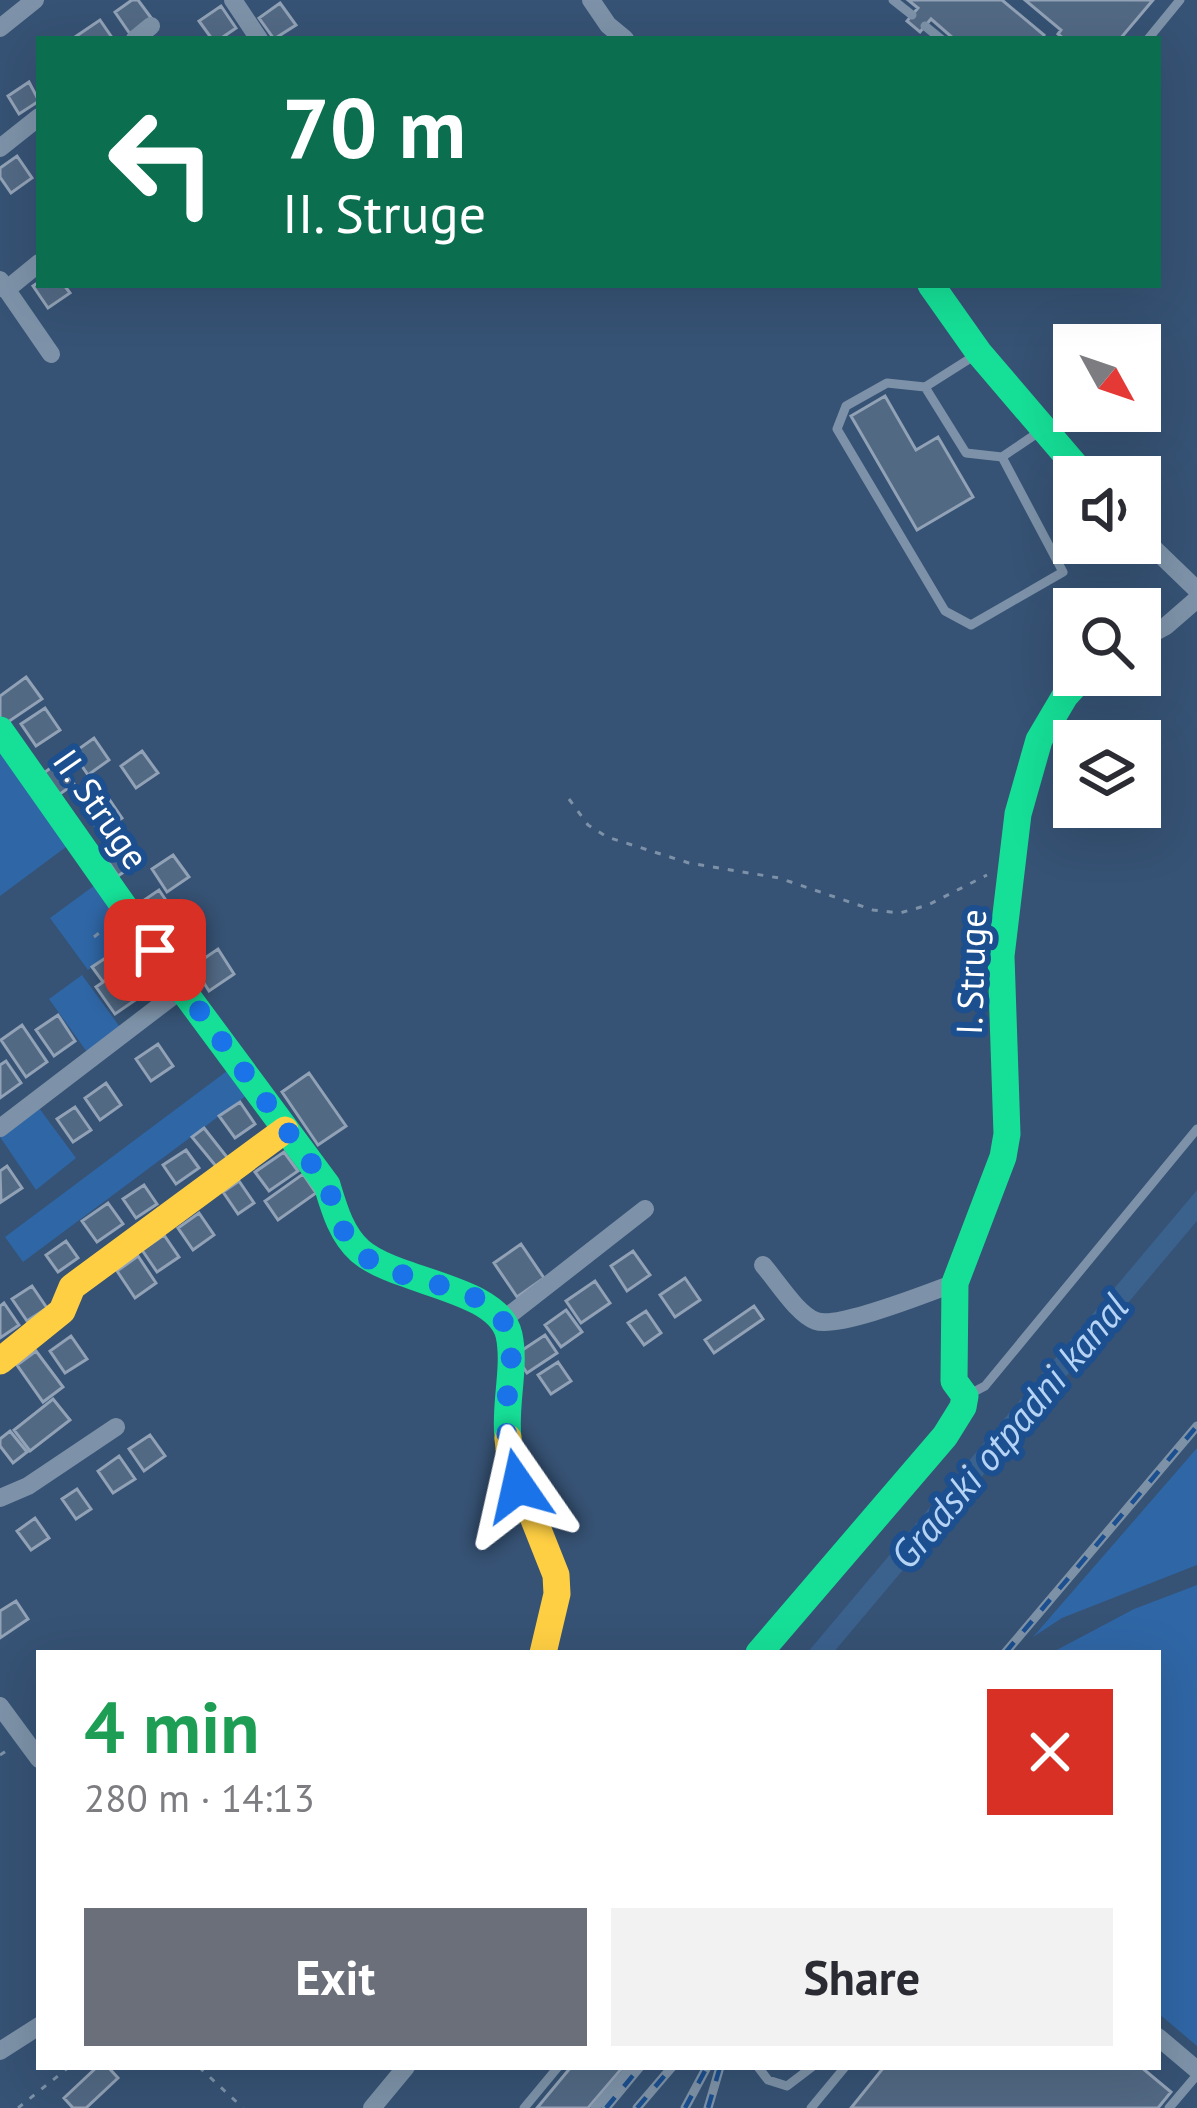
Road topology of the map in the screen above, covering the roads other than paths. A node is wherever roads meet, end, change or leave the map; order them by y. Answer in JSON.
{"nodes":[{"id":1,"x":35,"y":0,"type":"edge"},
{"id":2,"x":233,"y":0,"type":"edge"},
{"id":3,"x":591,"y":0,"type":"edge"},
{"id":4,"x":893,"y":0,"type":"edge"},
{"id":5,"x":1180,"y":0,"type":"edge"},
{"id":6,"x":912,"y":15,"type":"dead end"},
{"id":7,"x":151,"y":26,"type":"dead end"},
{"id":8,"x":925,"y":26,"type":"dead end"},
{"id":9,"x":0,"y":28,"type":"edge"},
{"id":10,"x":139,"y":36,"type":"edge"},
{"id":11,"x":257,"y":36,"type":"edge"},
{"id":12,"x":621,"y":36,"type":"edge"},
{"id":13,"x":937,"y":36,"type":"edge"},
{"id":14,"x":1150,"y":36,"type":"edge"},
{"id":15,"x":36,"y":119,"type":"edge"},
{"id":16,"x":0,"y":148,"type":"edge"},
{"id":17,"x":36,"y":265,"type":"edge"},
{"id":18,"x":3,"y":285,"type":"edge"},
{"id":19,"x":934,"y":288,"type":"edge"},
{"id":20,"x":979,"y":353,"type":"junction"},
{"id":21,"x":51,"y":354,"type":"dead end"},
{"id":22,"x":925,"y":387,"type":"junction"},
{"id":23,"x":1042,"y":430,"type":"junction"},
{"id":24,"x":1066,"y":456,"type":"edge"},
{"id":25,"x":1002,"y":457,"type":"junction"},
{"id":26,"x":1161,"y":555,"type":"edge"},
{"id":27,"x":1197,"y":590,"type":"edge"},
{"id":28,"x":1197,"y":599,"type":"edge"},
{"id":29,"x":1161,"y":629,"type":"edge"},
{"id":30,"x":1066,"y":696,"type":"edge"},
{"id":31,"x":0,"y":730,"type":"edge"},
{"id":32,"x":182,"y":989,"type":"junction"},
{"id":33,"x":0,"y":1128,"type":"edge"},
{"id":34,"x":1197,"y":1129,"type":"edge"},
{"id":35,"x":285,"y":1130,"type":"junction"},
{"id":36,"x":645,"y":1209,"type":"dead end"},
{"id":37,"x":763,"y":1265,"type":"dead end"},
{"id":38,"x":955,"y":1283,"type":"junction"},
{"id":39,"x":503,"y":1319,"type":"junction"},
{"id":40,"x":0,"y":1360,"type":"edge"},
{"id":41,"x":965,"y":1396,"type":"junction"},
{"id":42,"x":116,"y":1427,"type":"dead end"},
{"id":43,"x":0,"y":1498,"type":"edge"},
{"id":44,"x":544,"y":1650,"type":"edge"},
{"id":45,"x":762,"y":1650,"type":"edge"},
{"id":46,"x":0,"y":1706,"type":"edge"},
{"id":47,"x":36,"y":1755,"type":"edge"},
{"id":48,"x":36,"y":2028,"type":"edge"},
{"id":49,"x":1161,"y":2041,"type":"edge"},
{"id":50,"x":0,"y":2051,"type":"edge"},
{"id":51,"x":404,"y":2070,"type":"edge"},
{"id":52,"x":556,"y":2070,"type":"edge"},
{"id":53,"x":628,"y":2070,"type":"edge"},
{"id":54,"x":760,"y":2070,"type":"edge"},
{"id":55,"x":808,"y":2070,"type":"edge"},
{"id":56,"x":843,"y":2070,"type":"edge"},
{"id":57,"x":1197,"y":2072,"type":"edge"},
{"id":58,"x":372,"y":2108,"type":"edge"},
{"id":59,"x":524,"y":2108,"type":"edge"},
{"id":60,"x":596,"y":2108,"type":"edge"},
{"id":61,"x":811,"y":2108,"type":"edge"},
{"id":62,"x":1169,"y":2108,"type":"edge"}],
"edges":[{"from":1,"to":9,"type":"street"},
{"from":2,"to":11,"type":"street"},
{"from":3,"to":12,"type":"street"},
{"from":4,"to":6,"type":"lane"},
{"from":5,"to":14,"type":"lane"},
{"from":7,"to":10,"type":"street"},
{"from":8,"to":13,"type":"lane"},
{"from":15,"to":16,"type":"street"},
{"from":17,"to":18,"type":"street"},
{"from":18,"to":21,"type":"street"},
{"from":19,"to":20,"type":"street"},
{"from":20,"to":22,"type":"lane"},
{"from":20,"to":23,"type":"street"},
{"from":22,"to":25,"type":"lane"},
{"from":22,"to":25,"type":"lane"},
{"from":23,"to":24,"type":"street"},
{"from":23,"to":25,"type":"lane"},
{"from":26,"to":27,"type":"street"},
{"from":28,"to":29,"type":"street"},
{"from":30,"to":38,"type":"street","name":"I. Struge"},
{"from":31,"to":32,"type":"street","name":"II. Struge"},
{"from":32,"to":33,"type":"street"},
{"from":32,"to":35,"type":"street","name":"II. Struge"},
{"from":34,"to":41,"type":"lane"},
{"from":35,"to":39,"type":"street","name":"II. Struge"},
{"from":35,"to":40,"type":"street"},
{"from":36,"to":39,"type":"street"},
{"from":37,"to":38,"type":"street"},
{"from":38,"to":41,"type":"street","name":"I. Struge"},
{"from":39,"to":44,"type":"street"},
{"from":41,"to":45,"type":"street"},
{"from":42,"to":43,"type":"street"},
{"from":46,"to":47,"type":"street"},
{"from":48,"to":50,"type":"street"},
{"from":49,"to":57,"type":"street"},
{"from":51,"to":58,"type":"street"},
{"from":52,"to":59,"type":"lane"},
{"from":53,"to":60,"type":"lane"},
{"from":54,"to":55,"type":"lane"},
{"from":56,"to":61,"type":"lane"},
{"from":57,"to":62,"type":"lane"}]}
